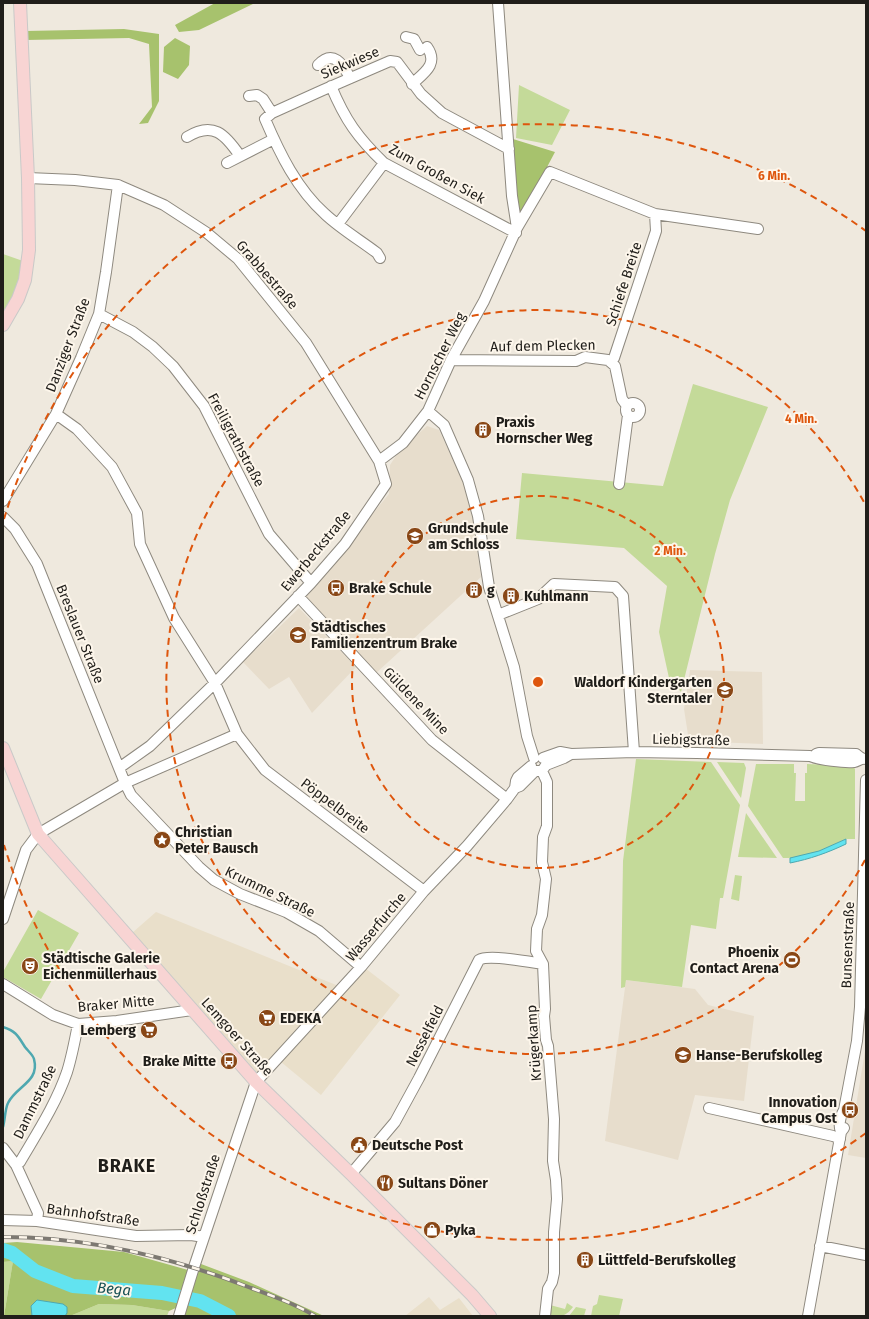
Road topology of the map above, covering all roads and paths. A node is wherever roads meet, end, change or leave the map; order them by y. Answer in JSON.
{"nodes":[{"id":1,"x":20,"y":3,"type":"edge"},
{"id":2,"x":498,"y":3,"type":"edge"},
{"id":3,"x":406,"y":37,"type":"dead end"},
{"id":4,"x":318,"y":65,"type":"dead end"},
{"id":5,"x":350,"y":78,"type":"junction"},
{"id":6,"x":412,"y":84,"type":"junction"},
{"id":7,"x":331,"y":86,"type":"junction"},
{"id":8,"x":249,"y":96,"type":"dead end"},
{"id":9,"x":268,"y":116,"type":"junction"},
{"id":10,"x":186,"y":137,"type":"dead end"},
{"id":11,"x":274,"y":139,"type":"junction"},
{"id":12,"x":509,"y":149,"type":"junction"},
{"id":13,"x":240,"y":156,"type":"junction"},
{"id":14,"x":227,"y":163,"type":"dead end"},
{"id":15,"x":384,"y":163,"type":"junction"},
{"id":16,"x":28,"y":178,"type":"junction"},
{"id":17,"x":118,"y":185,"type":"junction"},
{"id":18,"x":655,"y":214,"type":"junction"},
{"id":19,"x":338,"y":224,"type":"junction"},
{"id":20,"x":758,"y":229,"type":"dead end"},
{"id":21,"x":517,"y":230,"type":"junction"},
{"id":22,"x":380,"y":258,"type":"dead end"},
{"id":23,"x":99,"y":314,"type":"junction"},
{"id":24,"x":3,"y":325,"type":"edge"},
{"id":25,"x":451,"y":360,"type":"junction"},
{"id":26,"x":611,"y":362,"type":"junction"},
{"id":27,"x":428,"y":411,"type":"junction"},
{"id":28,"x":56,"y":414,"type":"junction"},
{"id":29,"x":380,"y":461,"type":"junction"},
{"id":30,"x":619,"y":484,"type":"dead end"},
{"id":31,"x":3,"y":501,"type":"edge"},
{"id":32,"x":3,"y":516,"type":"edge"},
{"id":33,"x":310,"y":583,"type":"junction"},
{"id":34,"x":298,"y":596,"type":"junction"},
{"id":35,"x":498,"y":615,"type":"junction"},
{"id":36,"x":215,"y":683,"type":"junction"},
{"id":37,"x":237,"y":734,"type":"junction"},
{"id":38,"x":3,"y":748,"type":"edge"},
{"id":39,"x":634,"y":752,"type":"junction"},
{"id":40,"x":863,"y":759,"type":"edge"},
{"id":41,"x":538,"y":765,"type":"junction"},
{"id":42,"x":119,"y":768,"type":"junction"},
{"id":43,"x":866,"y":780,"type":"edge"},
{"id":44,"x":125,"y":783,"type":"junction"},
{"id":45,"x":507,"y":799,"type":"junction"},
{"id":46,"x":38,"y":834,"type":"junction"},
{"id":47,"x":424,"y":891,"type":"junction"},
{"id":48,"x":3,"y":919,"type":"edge"},
{"id":49,"x":542,"y":964,"type":"junction"},
{"id":50,"x":361,"y":967,"type":"junction"},
{"id":51,"x":3,"y":984,"type":"edge"},
{"id":52,"x":863,"y":1008,"type":"edge"},
{"id":53,"x":192,"y":1010,"type":"junction"},
{"id":54,"x":78,"y":1024,"type":"junction"},
{"id":55,"x":256,"y":1082,"type":"junction"},
{"id":56,"x":709,"y":1108,"type":"dead end"},
{"id":57,"x":840,"y":1135,"type":"junction"},
{"id":58,"x":3,"y":1148,"type":"edge"},
{"id":59,"x":16,"y":1165,"type":"junction"},
{"id":60,"x":351,"y":1174,"type":"junction"},
{"id":61,"x":4,"y":1220,"type":"edge"},
{"id":62,"x":37,"y":1221,"type":"junction"},
{"id":63,"x":204,"y":1237,"type":"junction"},
{"id":64,"x":820,"y":1246,"type":"junction"},
{"id":65,"x":866,"y":1255,"type":"edge"},
{"id":66,"x":179,"y":1316,"type":"edge"},
{"id":67,"x":490,"y":1316,"type":"edge"},
{"id":68,"x":545,"y":1316,"type":"edge"},
{"id":69,"x":808,"y":1316,"type":"edge"}],
"edges":[{"from":1,"to":16,"type":"main road"},
{"from":2,"to":12,"type":"street"},
{"from":3,"to":6,"type":"street"},
{"from":4,"to":5,"type":"street"},
{"from":5,"to":6,"type":"street","name":"Siekwiese"},
{"from":5,"to":7,"type":"street","name":"Siekwiese"},
{"from":6,"to":12,"type":"street","name":"Siekwiese"},
{"from":7,"to":9,"type":"street","name":"Siekwiese"},
{"from":7,"to":15,"type":"street","name":"Zum Großen Siek"},
{"from":8,"to":9,"type":"street"},
{"from":9,"to":11,"type":"street"},
{"from":10,"to":13,"type":"street"},
{"from":11,"to":13,"type":"street"},
{"from":11,"to":19,"type":"street"},
{"from":12,"to":21,"type":"street"},
{"from":13,"to":14,"type":"street"},
{"from":15,"to":19,"type":"street"},
{"from":15,"to":21,"type":"street","name":"Zum Großen Siek"},
{"from":16,"to":17,"type":"street","name":"Grabbestraße"},
{"from":16,"to":24,"type":"main road"},
{"from":17,"to":23,"type":"street","name":"Danziger Straße"},
{"from":17,"to":29,"type":"street","name":"Grabbestraße"},
{"from":18,"to":20,"type":"street"},
{"from":18,"to":21,"type":"street","name":"Hornscher Weg"},
{"from":18,"to":26,"type":"street","name":"Schiefe Breite"},
{"from":19,"to":22,"type":"street"},
{"from":21,"to":25,"type":"street","name":"Hornscher Weg"},
{"from":23,"to":28,"type":"street","name":"Danziger Straße"},
{"from":23,"to":33,"type":"street","name":"Freiligrathstraße"},
{"from":25,"to":26,"type":"street","name":"Auf dem Plecken"},
{"from":25,"to":27,"type":"street","name":"Hornscher Weg"},
{"from":26,"to":30,"type":"street","name":"Auf dem Plecken"},
{"from":27,"to":29,"type":"street"},
{"from":27,"to":35,"type":"street","name":"Hornscher Weg"},
{"from":28,"to":31,"type":"street","name":"Danziger Straße"},
{"from":28,"to":36,"type":"street"},
{"from":29,"to":33,"type":"street","name":"Ewerbeckstraße"},
{"from":32,"to":42,"type":"street","name":"Breslauer Straße"},
{"from":33,"to":34,"type":"street","name":"Ewerbeckstraße"},
{"from":34,"to":36,"type":"street","name":"Ewerbeckstraße"},
{"from":34,"to":45,"type":"street","name":"Güldene Mine"},
{"from":35,"to":39,"type":"street"},
{"from":35,"to":41,"type":"street","name":"Hornscher Weg"},
{"from":36,"to":37,"type":"street"},
{"from":36,"to":42,"type":"street","name":"Ewerbeckstraße"},
{"from":37,"to":44,"type":"street"},
{"from":37,"to":47,"type":"street","name":"Pöppelbreite"},
{"from":38,"to":46,"type":"main road","name":"Lemgoer Straße"},
{"from":39,"to":40,"type":"street","name":"Liebigstraße"},
{"from":39,"to":41,"type":"street","name":"Liebigstraße"},
{"from":41,"to":45,"type":"street","name":"Wasserfurche"},
{"from":41,"to":49,"type":"street","name":"Krügerkamp"},
{"from":42,"to":44,"type":"street"},
{"from":43,"to":52,"type":"street","name":"Bunsenstraße"},
{"from":44,"to":46,"type":"street"},
{"from":44,"to":50,"type":"street","name":"Krumme Straße"},
{"from":45,"to":47,"type":"street","name":"Wasserfurche"},
{"from":46,"to":48,"type":"street"},
{"from":46,"to":53,"type":"main road","name":"Lemgoer Straße"},
{"from":47,"to":50,"type":"street","name":"Wasserfurche"},
{"from":49,"to":60,"type":"street","name":"Nesselfeld"},
{"from":49,"to":68,"type":"street","name":"Krügerkamp"},
{"from":50,"to":55,"type":"street","name":"Wasserfurche"},
{"from":51,"to":54,"type":"street","name":"Braker Mitte"},
{"from":52,"to":57,"type":"street","name":"Bunsenstraße"},
{"from":53,"to":54,"type":"street","name":"Braker Mitte"},
{"from":53,"to":55,"type":"main road","name":"Lemgoer Straße"},
{"from":54,"to":59,"type":"street","name":"Dammstraße"},
{"from":55,"to":60,"type":"main road","name":"Lemgoer Straße"},
{"from":55,"to":63,"type":"street","name":"Schloßstraße"},
{"from":56,"to":57,"type":"street"},
{"from":57,"to":64,"type":"street","name":"Bunsenstraße"},
{"from":58,"to":59,"type":"street","name":"Bahnhofstraße"},
{"from":59,"to":62,"type":"street","name":"Bahnhofstraße"},
{"from":60,"to":67,"type":"main road","name":"Lemgoer Straße"},
{"from":61,"to":62,"type":"street"},
{"from":62,"to":63,"type":"street","name":"Bahnhofstraße"},
{"from":63,"to":66,"type":"street","name":"Schloßstraße"},
{"from":64,"to":65,"type":"street"},
{"from":64,"to":69,"type":"street","name":"Bunsenstraße"}]}
